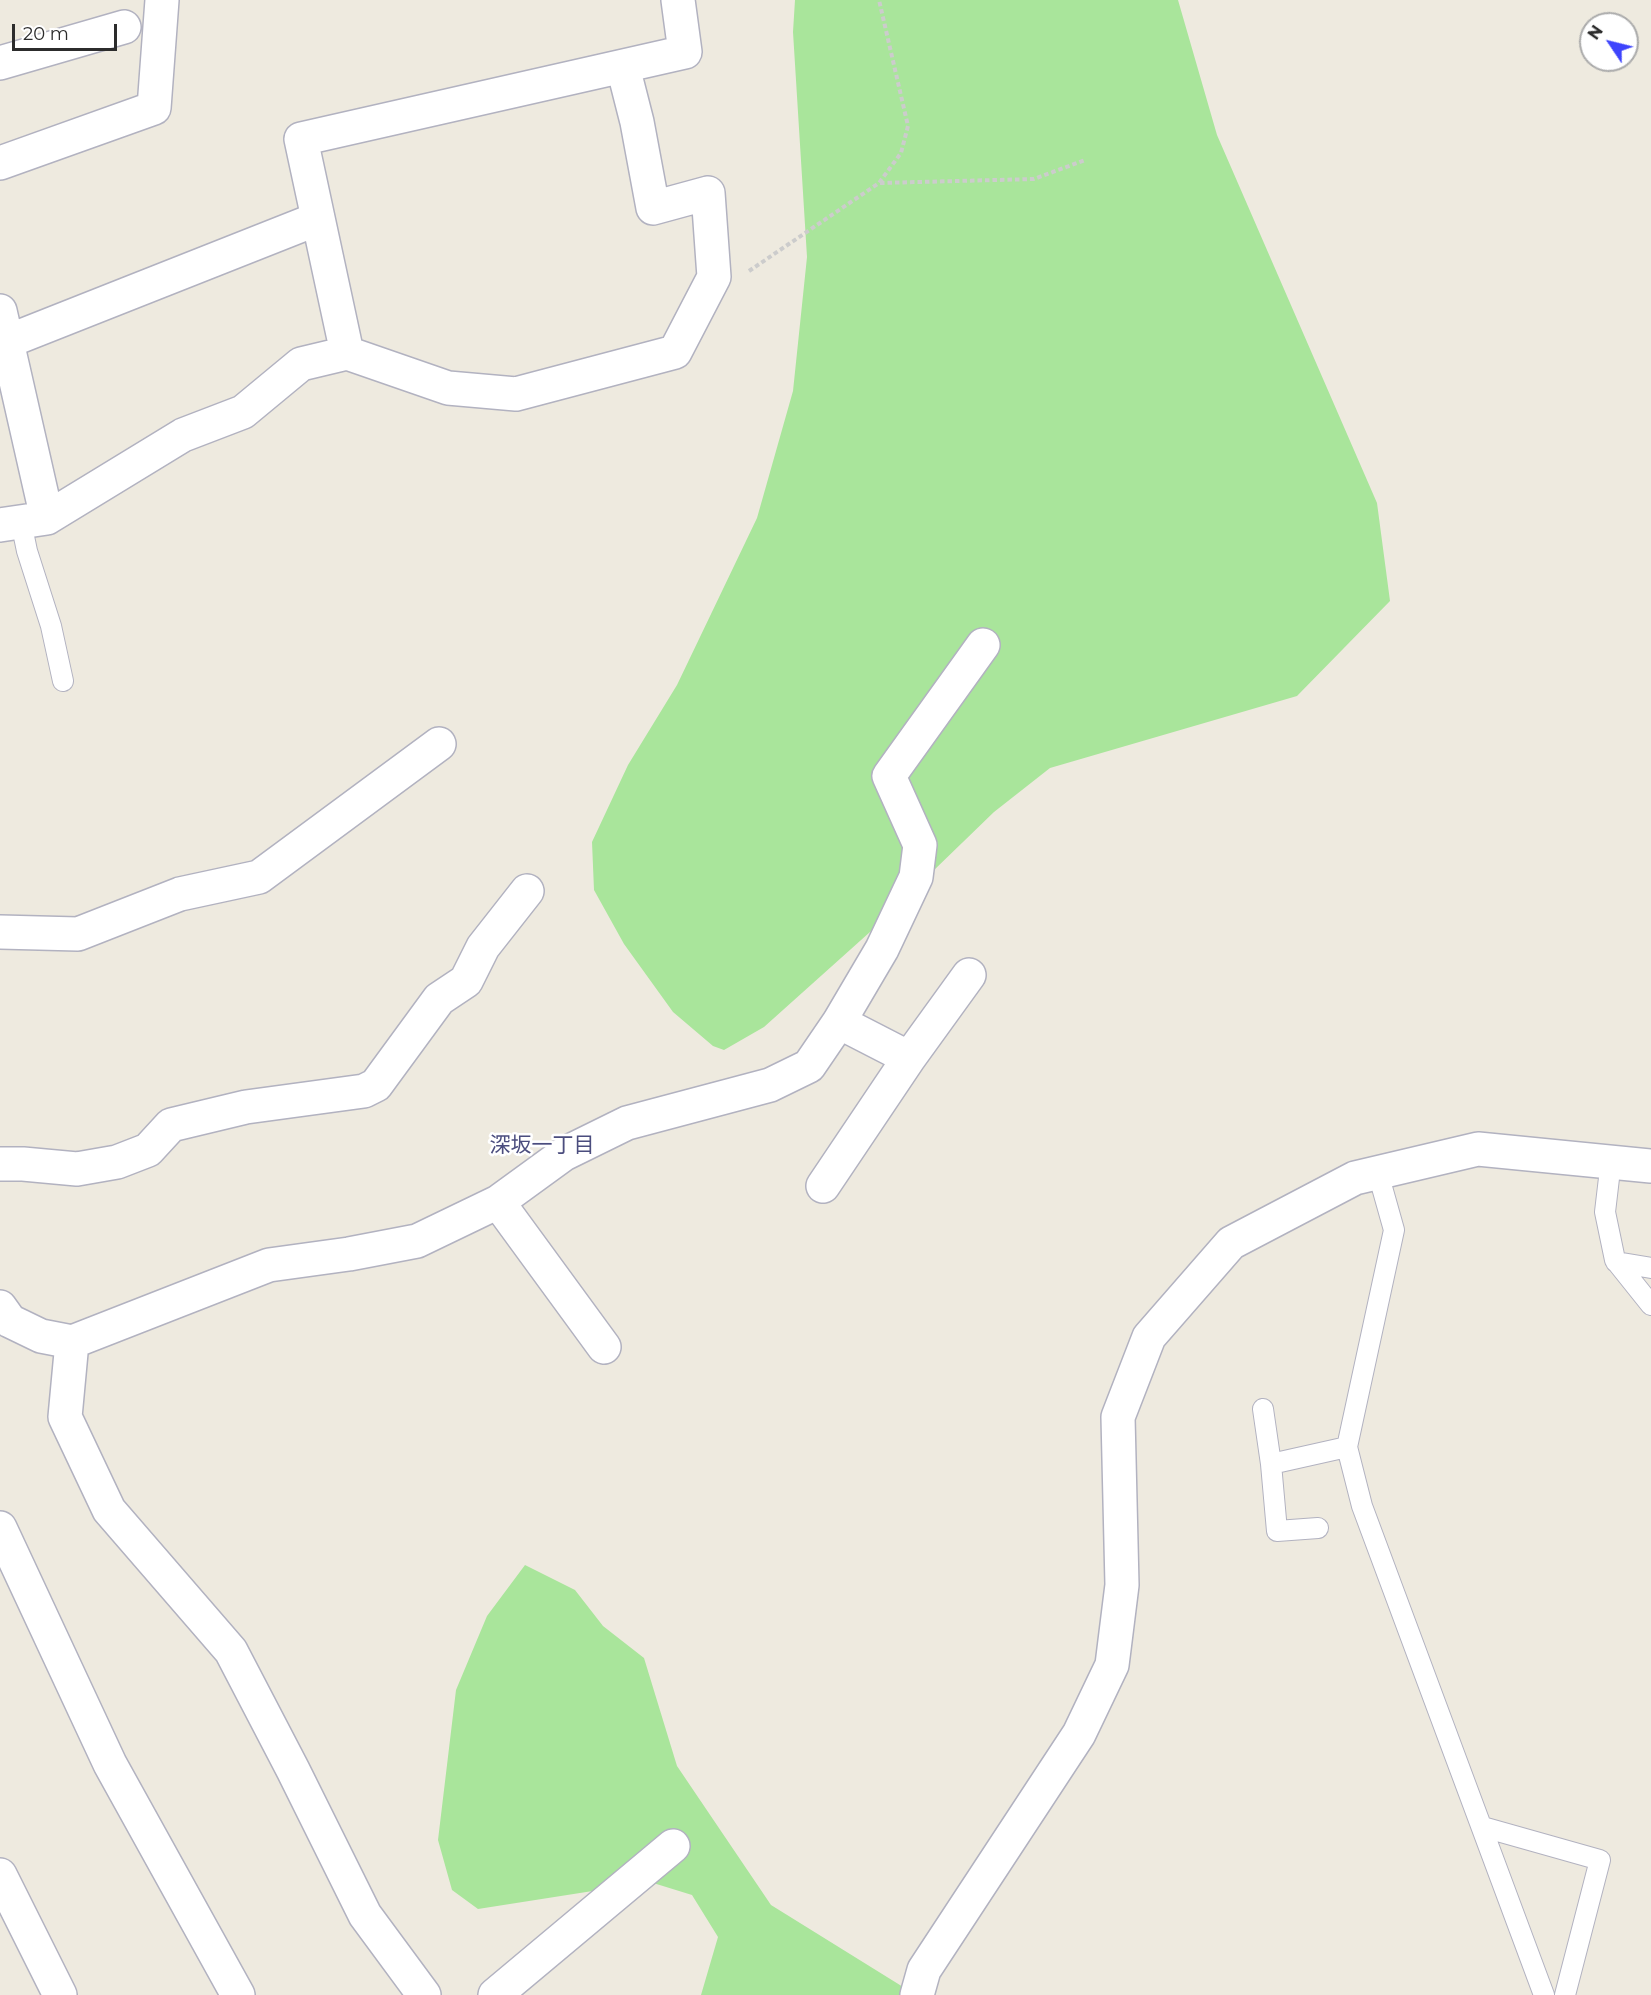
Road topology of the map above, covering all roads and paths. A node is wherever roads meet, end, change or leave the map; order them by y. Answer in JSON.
{"nodes":[{"id":1,"x":162,"y":0,"type":"edge"},
{"id":2,"x":678,"y":0,"type":"edge"},
{"id":3,"x":879,"y":0,"type":"edge"},
{"id":4,"x":124,"y":27,"type":"dead end"},
{"id":5,"x":0,"y":63,"type":"edge"},
{"id":6,"x":623,"y":67,"type":"junction"},
{"id":7,"x":1085,"y":160,"type":"dead end"},
{"id":8,"x":0,"y":163,"type":"edge"},
{"id":9,"x":879,"y":183,"type":"junction"},
{"id":10,"x":317,"y":219,"type":"junction"},
{"id":11,"x":714,"y":277,"type":"junction"},
{"id":12,"x":3,"y":327,"type":"edge"},
{"id":13,"x":347,"y":353,"type":"junction"},
{"id":14,"x":23,"y":522,"type":"edge"},
{"id":15,"x":983,"y":645,"type":"dead end"},
{"id":16,"x":63,"y":681,"type":"dead end"},
{"id":17,"x":439,"y":744,"type":"dead end"},
{"id":18,"x":527,"y":891,"type":"dead end"},
{"id":19,"x":0,"y":932,"type":"edge"},
{"id":20,"x":969,"y":975,"type":"dead end"},
{"id":21,"x":839,"y":1022,"type":"junction"},
{"id":22,"x":909,"y":1058,"type":"junction"},
{"id":23,"x":1611,"y":1161,"type":"junction"},
{"id":24,"x":0,"y":1164,"type":"edge"},
{"id":25,"x":1651,"y":1166,"type":"edge"},
{"id":26,"x":1378,"y":1173,"type":"junction"},
{"id":27,"x":823,"y":1186,"type":"dead end"},
{"id":28,"x":498,"y":1202,"type":"junction"},
{"id":29,"x":1616,"y":1262,"type":"junction"},
{"id":30,"x":1651,"y":1268,"type":"edge"},
{"id":31,"x":1651,"y":1305,"type":"edge"},
{"id":32,"x":0,"y":1307,"type":"edge"},
{"id":33,"x":72,"y":1342,"type":"junction"},
{"id":34,"x":604,"y":1347,"type":"dead end"},
{"id":35,"x":1263,"y":1409,"type":"dead end"},
{"id":36,"x":1347,"y":1447,"type":"junction"},
{"id":37,"x":1271,"y":1464,"type":"junction"},
{"id":38,"x":0,"y":1528,"type":"edge"},
{"id":39,"x":1317,"y":1528,"type":"dead end"},
{"id":40,"x":1483,"y":1827,"type":"junction"},
{"id":41,"x":673,"y":1846,"type":"dead end"},
{"id":42,"x":0,"y":1875,"type":"edge"},
{"id":43,"x":60,"y":1995,"type":"edge"},
{"id":44,"x":238,"y":1995,"type":"edge"},
{"id":45,"x":424,"y":1995,"type":"edge"},
{"id":46,"x":495,"y":1995,"type":"edge"},
{"id":47,"x":917,"y":1995,"type":"edge"},
{"id":48,"x":1544,"y":1995,"type":"edge"},
{"id":49,"x":1565,"y":1995,"type":"edge"}],
"edges":[{"from":1,"to":8,"type":"street"},
{"from":2,"to":6,"type":"street"},
{"from":3,"to":9,"type":"path"},
{"from":4,"to":5,"type":"street"},
{"from":6,"to":10,"type":"street"},
{"from":6,"to":11,"type":"street"},
{"from":7,"to":9,"type":"path"},
{"from":9,"to":11,"type":"path"},
{"from":10,"to":12,"type":"street"},
{"from":10,"to":13,"type":"street"},
{"from":11,"to":13,"type":"street"},
{"from":12,"to":14,"type":"street"},
{"from":13,"to":14,"type":"street"},
{"from":14,"to":16,"type":"lane"},
{"from":15,"to":21,"type":"street"},
{"from":17,"to":19,"type":"street"},
{"from":18,"to":24,"type":"street"},
{"from":20,"to":22,"type":"street"},
{"from":21,"to":22,"type":"street"},
{"from":21,"to":28,"type":"street"},
{"from":22,"to":27,"type":"street"},
{"from":23,"to":25,"type":"street"},
{"from":23,"to":26,"type":"street"},
{"from":23,"to":29,"type":"lane"},
{"from":26,"to":36,"type":"lane"},
{"from":26,"to":47,"type":"street"},
{"from":28,"to":33,"type":"street"},
{"from":28,"to":34,"type":"street"},
{"from":29,"to":30,"type":"lane"},
{"from":29,"to":31,"type":"lane"},
{"from":32,"to":33,"type":"street"},
{"from":33,"to":45,"type":"street"},
{"from":35,"to":37,"type":"lane"},
{"from":36,"to":37,"type":"lane"},
{"from":36,"to":40,"type":"lane"},
{"from":37,"to":39,"type":"lane"},
{"from":38,"to":44,"type":"street"},
{"from":40,"to":48,"type":"lane"},
{"from":40,"to":49,"type":"lane"},
{"from":41,"to":46,"type":"street"},
{"from":42,"to":43,"type":"street"}]}
